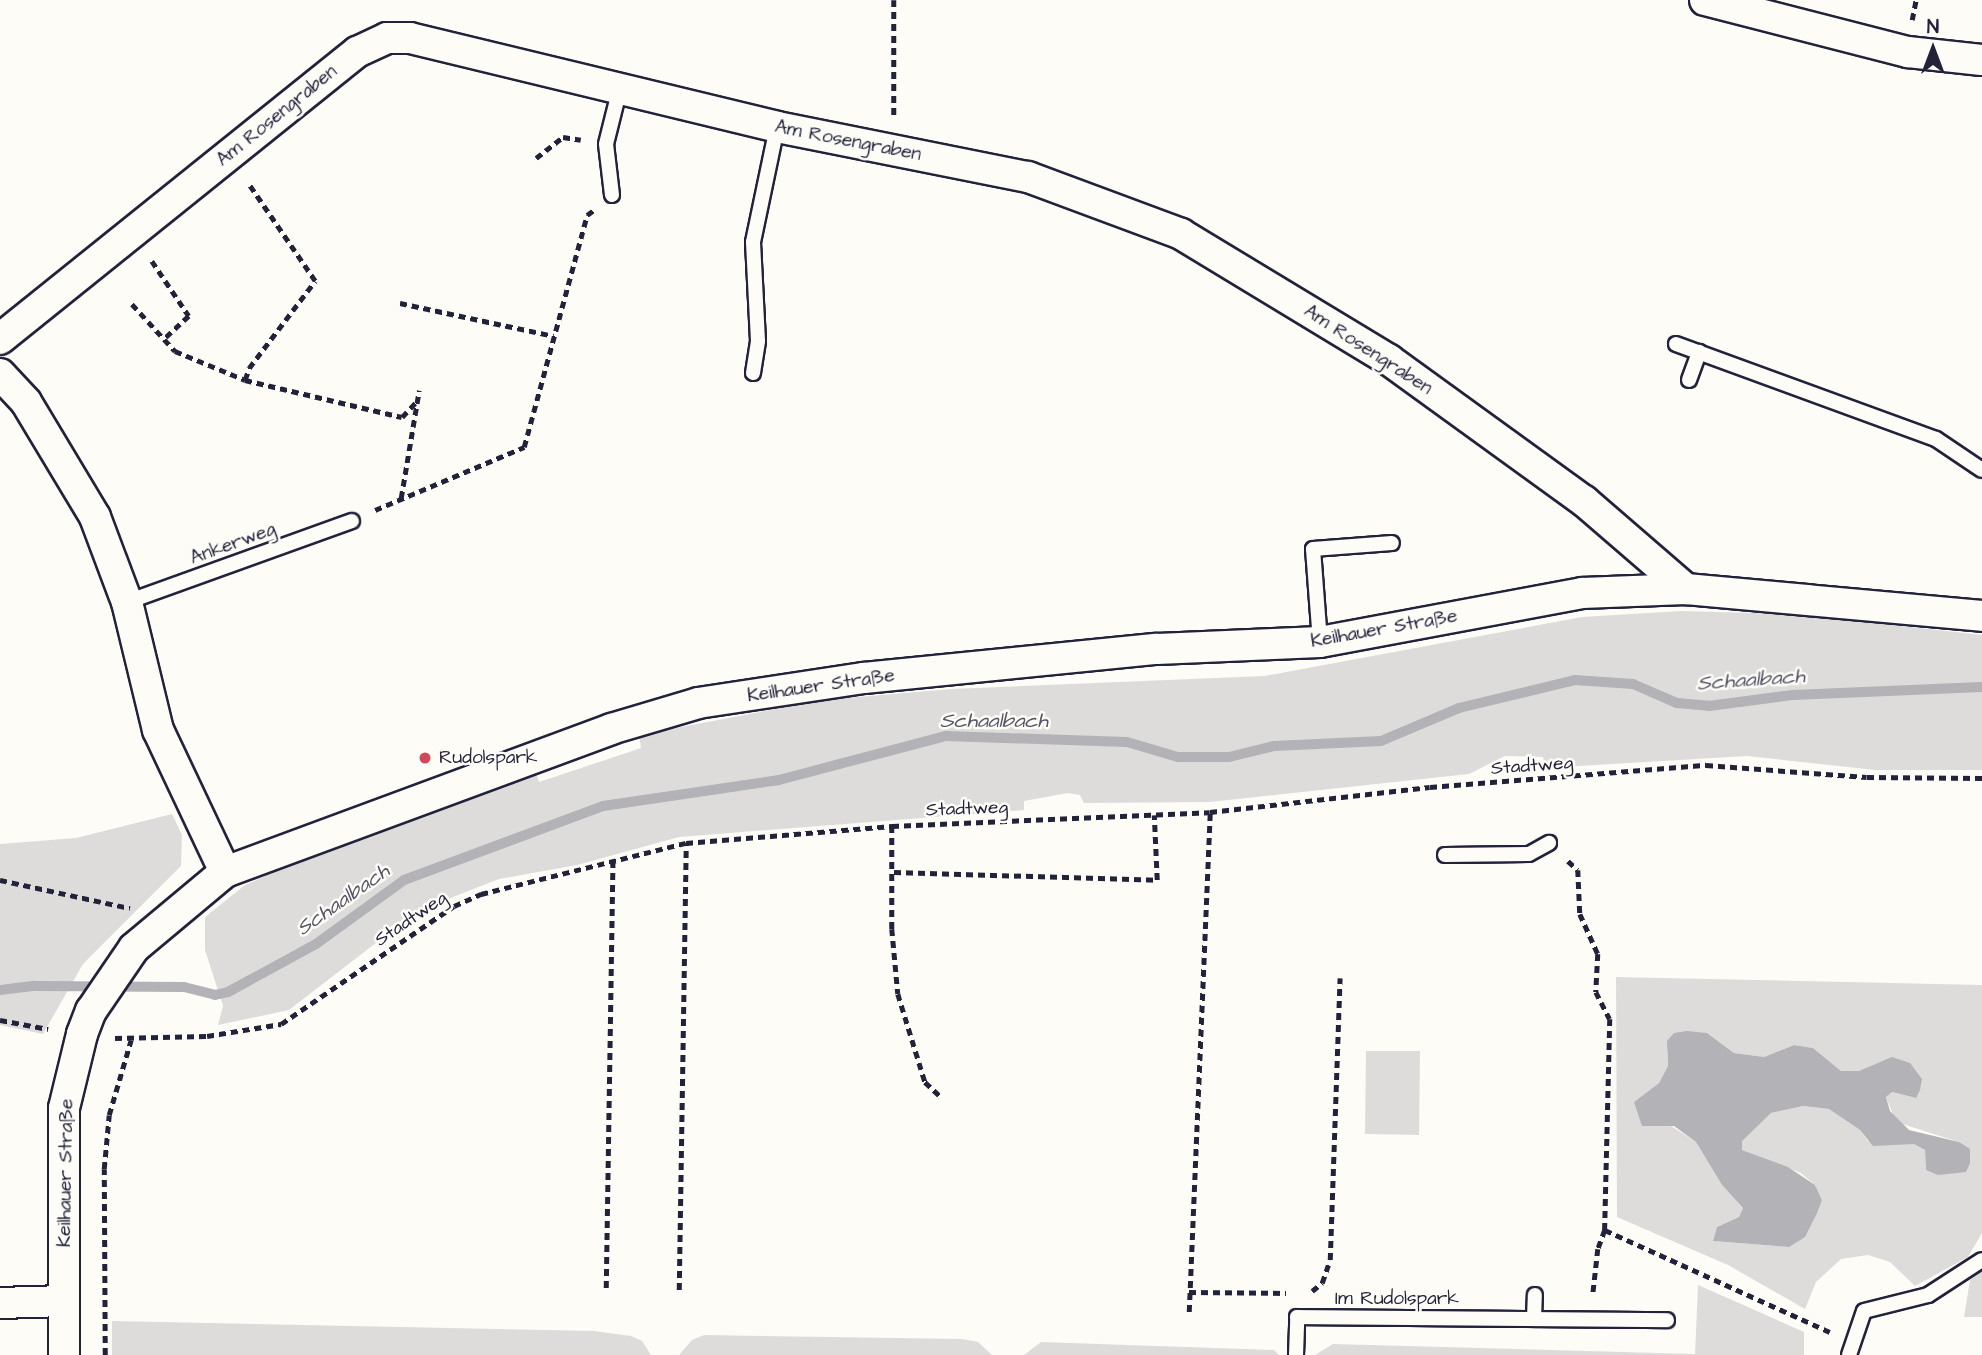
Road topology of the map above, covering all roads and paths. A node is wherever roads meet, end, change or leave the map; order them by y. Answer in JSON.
{"nodes":[{"id":1,"x":894,"y":0,"type":"edge"},
{"id":2,"x":1705,"y":0,"type":"edge"},
{"id":3,"x":1982,"y":60,"type":"edge"},
{"id":4,"x":619,"y":92,"type":"junction"},
{"id":5,"x":777,"y":127,"type":"junction"},
{"id":6,"x":606,"y":144,"type":"junction"},
{"id":7,"x":894,"y":151,"type":"junction"},
{"id":8,"x":228,"y":154,"type":"junction"},
{"id":9,"x":536,"y":158,"type":"dead end"},
{"id":10,"x":612,"y":195,"type":"joint"},
{"id":11,"x":134,"y":234,"type":"junction"},
{"id":12,"x":400,"y":303,"type":"dead end"},
{"id":13,"x":132,"y":304,"type":"dead end"},
{"id":14,"x":554,"y":336,"type":"junction"},
{"id":15,"x":0,"y":339,"type":"edge"},
{"id":16,"x":164,"y":339,"type":"junction"},
{"id":17,"x":1676,"y":344,"type":"dead end"},
{"id":18,"x":1699,"y":352,"type":"junction"},
{"id":19,"x":752,"y":373,"type":"dead end"},
{"id":20,"x":0,"y":374,"type":"edge"},
{"id":21,"x":245,"y":380,"type":"junction"},
{"id":22,"x":1689,"y":380,"type":"dead end"},
{"id":23,"x":419,"y":390,"type":"dead end"},
{"id":24,"x":418,"y":401,"type":"junction"},
{"id":25,"x":1982,"y":470,"type":"edge"},
{"id":26,"x":401,"y":499,"type":"junction"},
{"id":27,"x":352,"y":521,"type":"joint"},
{"id":28,"x":1392,"y":543,"type":"dead end"},
{"id":29,"x":1686,"y":589,"type":"junction"},
{"id":30,"x":127,"y":602,"type":"junction"},
{"id":31,"x":1982,"y":616,"type":"edge"},
{"id":32,"x":1320,"y":642,"type":"junction"},
{"id":33,"x":1982,"y":778,"type":"edge"},
{"id":34,"x":1210,"y":812,"type":"junction"},
{"id":35,"x":1154,"y":815,"type":"junction"},
{"id":36,"x":892,"y":826,"type":"junction"},
{"id":37,"x":686,"y":843,"type":"junction"},
{"id":38,"x":1549,"y":843,"type":"joint"},
{"id":39,"x":1445,"y":855,"type":"dead end"},
{"id":40,"x":613,"y":861,"type":"junction"},
{"id":41,"x":225,"y":872,"type":"junction"},
{"id":42,"x":894,"y":872,"type":"junction"},
{"id":43,"x":0,"y":880,"type":"edge"},
{"id":44,"x":169,"y":916,"type":"junction"},
{"id":45,"x":1340,"y":978,"type":"dead end"},
{"id":46,"x":0,"y":1020,"type":"edge"},
{"id":47,"x":86,"y":1023,"type":"junction"},
{"id":48,"x":131,"y":1040,"type":"junction"},
{"id":49,"x":942,"y":1098,"type":"dead end"},
{"id":50,"x":1605,"y":1230,"type":"junction"},
{"id":51,"x":1982,"y":1260,"type":"edge"},
{"id":52,"x":606,"y":1288,"type":"dead end"},
{"id":53,"x":679,"y":1290,"type":"dead end"},
{"id":54,"x":1189,"y":1292,"type":"junction"},
{"id":55,"x":1535,"y":1296,"type":"dead end"},
{"id":56,"x":64,"y":1301,"type":"junction"},
{"id":57,"x":0,"y":1303,"type":"edge"},
{"id":58,"x":1189,"y":1312,"type":"dead end"},
{"id":59,"x":1534,"y":1319,"type":"junction"},
{"id":60,"x":1590,"y":1319,"type":"junction"},
{"id":61,"x":1667,"y":1321,"type":"dead end"},
{"id":62,"x":1851,"y":1349,"type":"edge"},
{"id":63,"x":64,"y":1355,"type":"edge"},
{"id":64,"x":105,"y":1355,"type":"edge"},
{"id":65,"x":1296,"y":1355,"type":"edge"}],
"edges":[{"from":1,"to":7,"type":"path"},
{"from":2,"to":3,"type":"street"},
{"from":4,"to":5,"type":"street","name":"Am Rosengraben"},
{"from":4,"to":6,"type":"lane"},
{"from":4,"to":8,"type":"street","name":"Am Rosengraben"},
{"from":5,"to":7,"type":"street","name":"Am Rosengraben"},
{"from":5,"to":19,"type":"lane"},
{"from":6,"to":9,"type":"path"},
{"from":6,"to":10,"type":"lane"},
{"from":7,"to":29,"type":"street","name":"Am Rosengraben"},
{"from":8,"to":11,"type":"street","name":"Am Rosengraben"},
{"from":8,"to":21,"type":"path"},
{"from":10,"to":14,"type":"path"},
{"from":11,"to":15,"type":"street","name":"Am Rosengraben"},
{"from":11,"to":16,"type":"path"},
{"from":12,"to":14,"type":"path"},
{"from":13,"to":16,"type":"path"},
{"from":14,"to":26,"type":"path"},
{"from":16,"to":21,"type":"path"},
{"from":17,"to":18,"type":"lane"},
{"from":18,"to":22,"type":"lane"},
{"from":18,"to":25,"type":"lane"},
{"from":20,"to":30,"type":"street"},
{"from":21,"to":24,"type":"path"},
{"from":23,"to":24,"type":"path"},
{"from":24,"to":26,"type":"path"},
{"from":26,"to":27,"type":"path"},
{"from":27,"to":30,"type":"lane","name":"Ankerweg"},
{"from":28,"to":32,"type":"lane"},
{"from":29,"to":31,"type":"street","name":"Keilhauer Straße"},
{"from":29,"to":32,"type":"street","name":"Keilhauer Straße"},
{"from":30,"to":41,"type":"street"},
{"from":32,"to":41,"type":"street","name":"Keilhauer Straße"},
{"from":33,"to":34,"type":"path","name":"Stadtweg"},
{"from":34,"to":35,"type":"path","name":"Stadtweg"},
{"from":34,"to":54,"type":"path"},
{"from":35,"to":36,"type":"path","name":"Stadtweg"},
{"from":35,"to":42,"type":"path"},
{"from":36,"to":37,"type":"path","name":"Stadtweg"},
{"from":36,"to":42,"type":"path"},
{"from":37,"to":40,"type":"path","name":"Stadtweg"},
{"from":37,"to":53,"type":"path"},
{"from":38,"to":39,"type":"lane"},
{"from":38,"to":50,"type":"path"},
{"from":40,"to":48,"type":"path","name":"Stadtweg"},
{"from":40,"to":52,"type":"path"},
{"from":41,"to":44,"type":"street","name":"Keilhauer Straße"},
{"from":42,"to":49,"type":"path"},
{"from":43,"to":44,"type":"path"},
{"from":44,"to":47,"type":"street","name":"Keilhauer Straße"},
{"from":45,"to":54,"type":"path"},
{"from":46,"to":47,"type":"path","name":"Stadtweg"},
{"from":47,"to":48,"type":"path","name":"Stadtweg"},
{"from":47,"to":56,"type":"street","name":"Keilhauer Straße"},
{"from":48,"to":64,"type":"path"},
{"from":50,"to":60,"type":"path"},
{"from":50,"to":62,"type":"path"},
{"from":51,"to":62,"type":"lane"},
{"from":54,"to":58,"type":"path"},
{"from":55,"to":59,"type":"lane"},
{"from":56,"to":57,"type":"street"},
{"from":56,"to":63,"type":"street","name":"Keilhauer Straße"},
{"from":59,"to":60,"type":"lane","name":"Im Rudolspark"},
{"from":59,"to":65,"type":"lane","name":"Im Rudolspark"},
{"from":60,"to":61,"type":"lane","name":"Im Rudolspark"}]}
